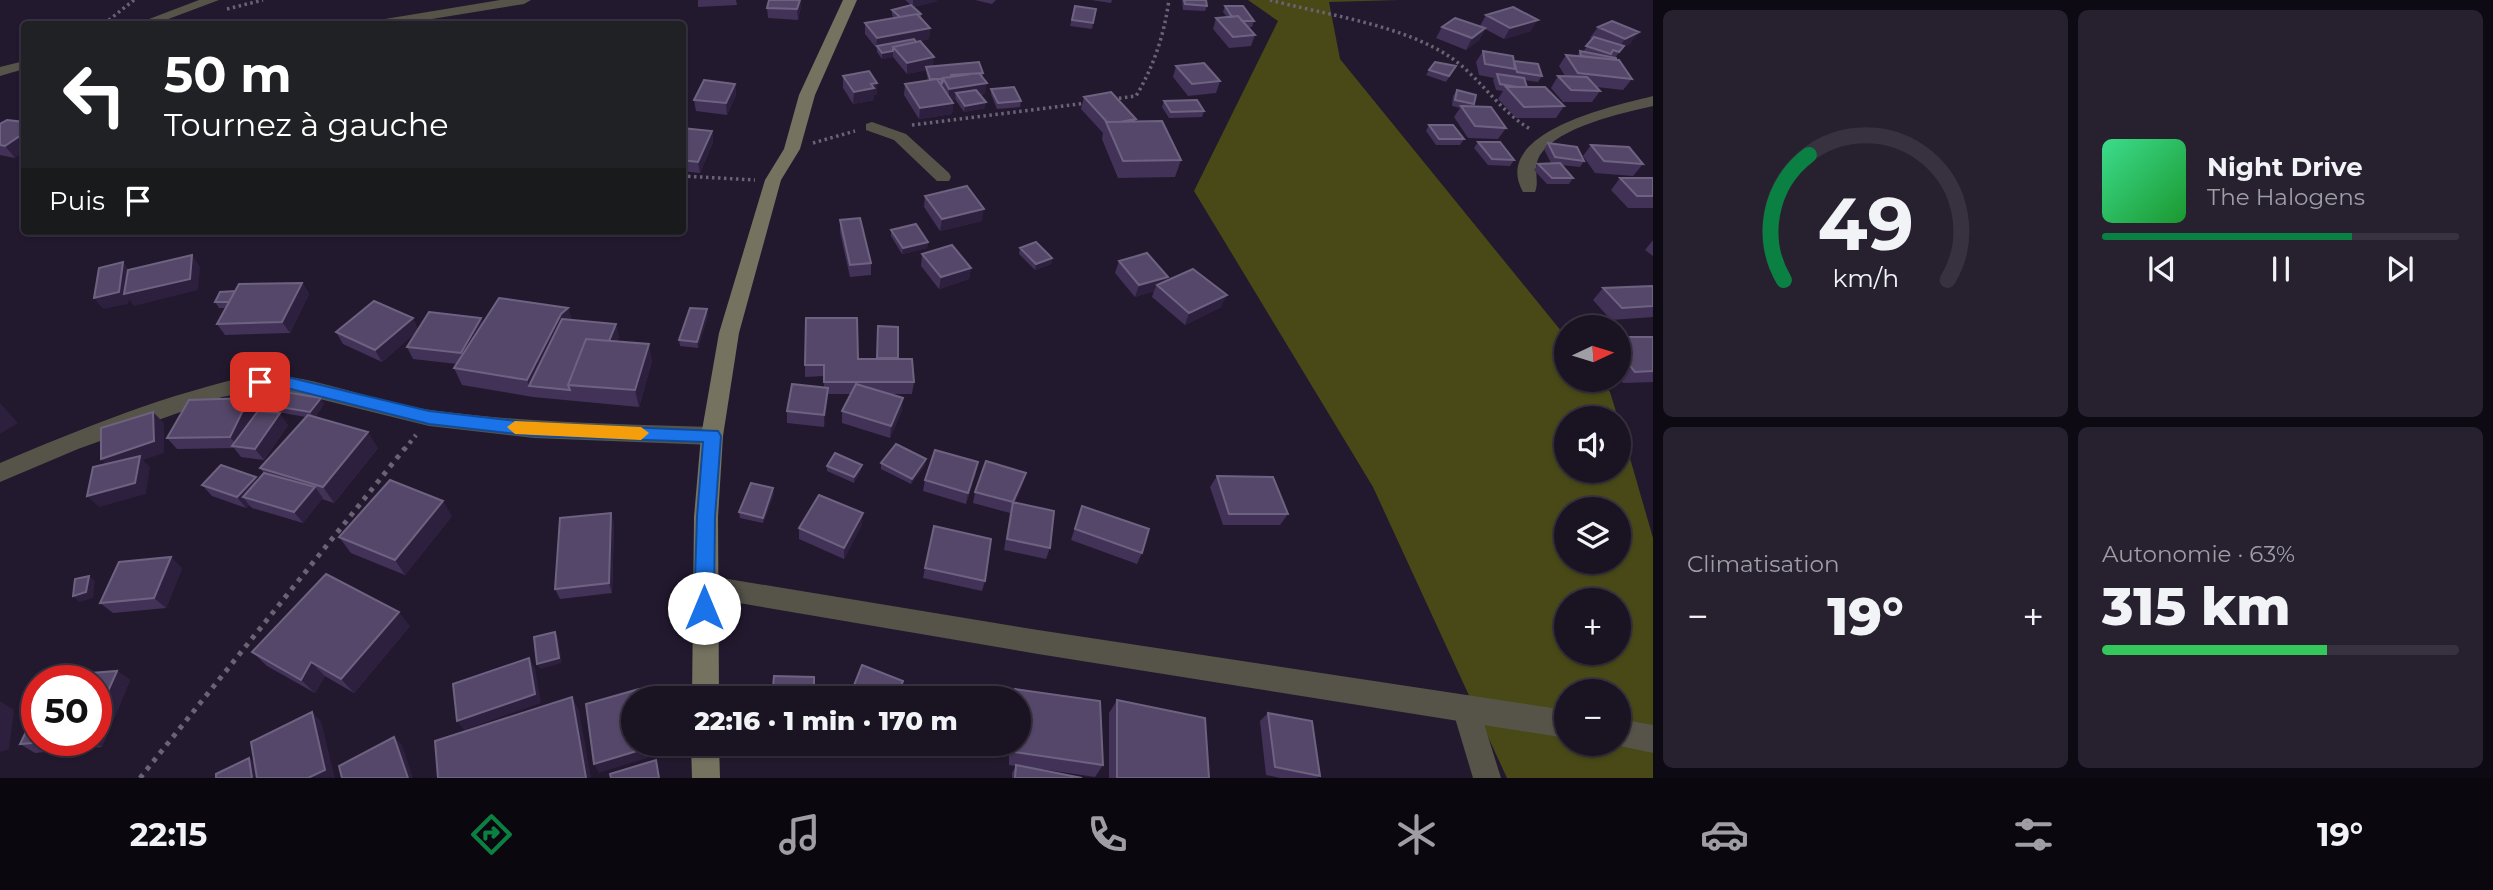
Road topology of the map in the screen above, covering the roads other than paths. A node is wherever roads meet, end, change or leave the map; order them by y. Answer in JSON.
{"nodes":[{"id":1,"x":212,"y":0,"type":"edge"},
{"id":2,"x":524,"y":0,"type":"edge"},
{"id":3,"x":850,"y":0,"type":"edge"},
{"id":4,"x":152,"y":21,"type":"edge"},
{"id":5,"x":397,"y":21,"type":"edge"},
{"id":6,"x":0,"y":63,"type":"edge"},
{"id":7,"x":21,"y":63,"type":"edge"},
{"id":8,"x":21,"y":64,"type":"edge"},
{"id":9,"x":0,"y":72,"type":"edge"},
{"id":10,"x":1653,"y":101,"type":"edge"},
{"id":11,"x":872,"y":127,"type":"road end"},
{"id":12,"x":943,"y":177,"type":"dead end"},
{"id":13,"x":1529,"y":188,"type":"dead end"},
{"id":14,"x":712,"y":436,"type":"junction"},
{"id":15,"x":0,"y":473,"type":"edge"},
{"id":16,"x":704,"y":586,"type":"junction"},
{"id":17,"x":705,"y":686,"type":"edge"},
{"id":18,"x":1466,"y":708,"type":"junction"},
{"id":19,"x":1554,"y":722,"type":"edge"},
{"id":20,"x":1631,"y":735,"type":"edge"},
{"id":21,"x":1653,"y":739,"type":"edge"},
{"id":22,"x":705,"y":756,"type":"edge"},
{"id":23,"x":706,"y":778,"type":"edge"},
{"id":24,"x":1487,"y":778,"type":"edge"}],
"edges":[{"from":1,"to":4,"type":"street"},
{"from":2,"to":5,"type":"street"},
{"from":3,"to":14,"type":"main road"},
{"from":6,"to":7,"type":"street"},
{"from":8,"to":9,"type":"street"},
{"from":10,"to":13,"type":"street"},
{"from":11,"to":12,"type":"street"},
{"from":14,"to":15,"type":"street"},
{"from":14,"to":16,"type":"main road"},
{"from":16,"to":17,"type":"main road"},
{"from":16,"to":18,"type":"street"},
{"from":18,"to":19,"type":"street"},
{"from":18,"to":24,"type":"street"},
{"from":20,"to":21,"type":"street"},
{"from":22,"to":23,"type":"main road"}]}
